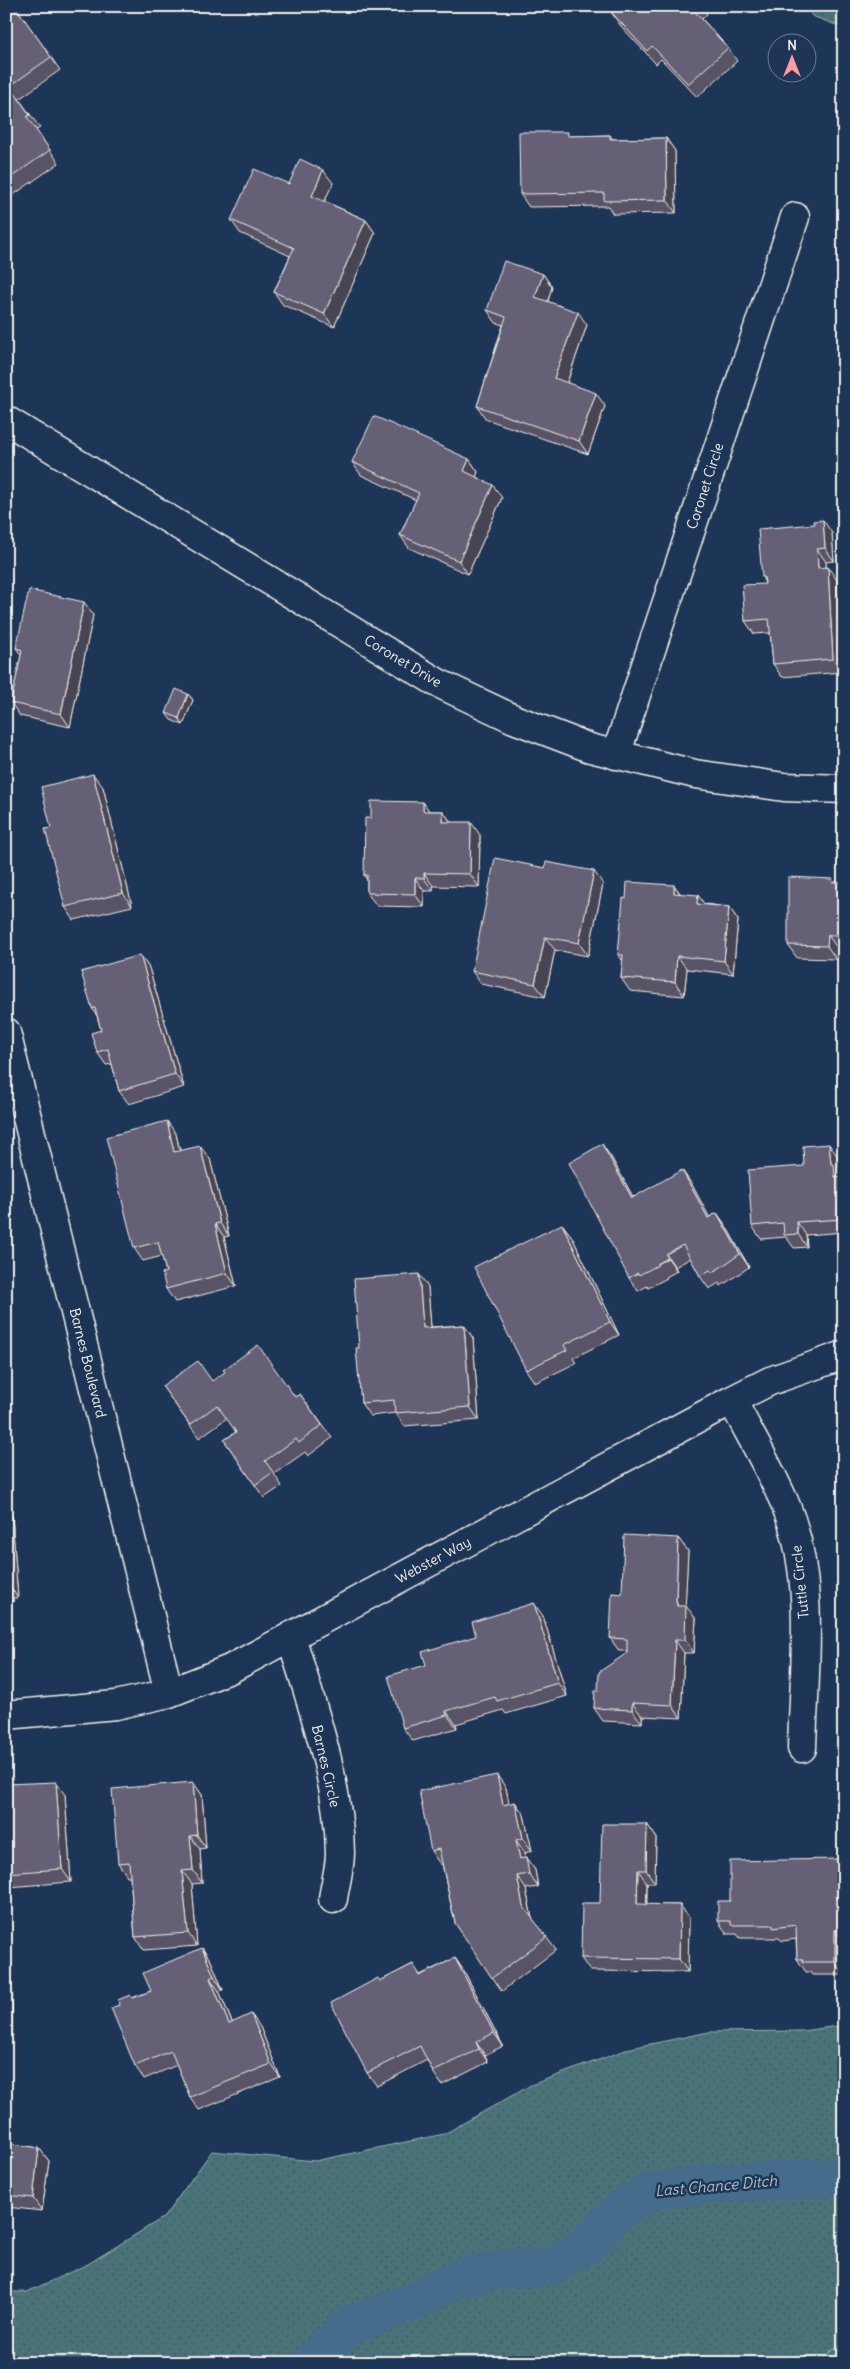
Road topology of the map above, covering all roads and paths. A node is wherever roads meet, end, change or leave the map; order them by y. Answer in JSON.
{"nodes":[{"id":1,"x":795,"y":217,"type":"dead end"},
{"id":2,"x":7,"y":422,"type":"edge"},
{"id":3,"x":616,"y":756,"type":"junction"},
{"id":4,"x":844,"y":788,"type":"edge"},
{"id":5,"x":6,"y":1032,"type":"edge"},
{"id":6,"x":844,"y":1356,"type":"edge"},
{"id":7,"x":732,"y":1400,"type":"junction"},
{"id":8,"x":291,"y":1636,"type":"junction"},
{"id":9,"x":169,"y":1693,"type":"junction"},
{"id":10,"x":6,"y":1715,"type":"edge"},
{"id":11,"x":802,"y":1748,"type":"dead end"},
{"id":12,"x":332,"y":1899,"type":"dead end"}],
"edges":[{"from":1,"to":3,"type":"street","name":"Coronet Circle"},
{"from":2,"to":3,"type":"street","name":"Coronet Drive"},
{"from":3,"to":4,"type":"street","name":"Coronet Drive"},
{"from":5,"to":9,"type":"street","name":"Barnes Boulevard"},
{"from":6,"to":7,"type":"street","name":"Webster Way"},
{"from":7,"to":8,"type":"street","name":"Webster Way"},
{"from":7,"to":11,"type":"street","name":"Tuttle Circle"},
{"from":8,"to":9,"type":"street","name":"Webster Way"},
{"from":8,"to":12,"type":"street","name":"Barnes Circle"},
{"from":9,"to":10,"type":"street","name":"Webster Way"}]}
